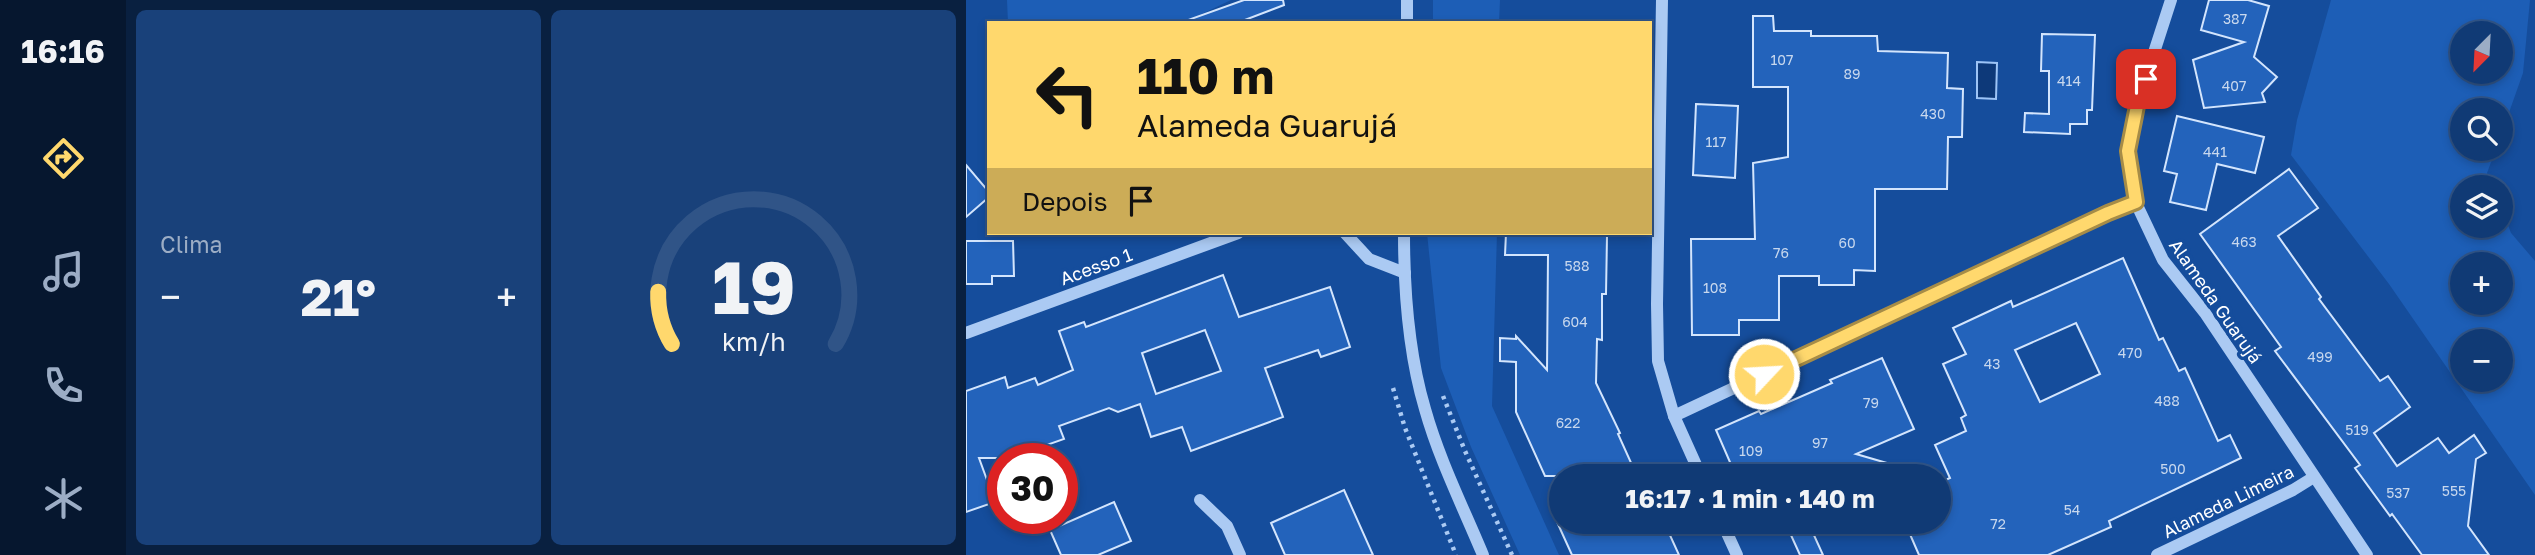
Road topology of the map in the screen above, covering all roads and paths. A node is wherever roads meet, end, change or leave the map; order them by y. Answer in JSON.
{"nodes":[{"id":1,"x":1407,"y":0,"type":"edge"},
{"id":2,"x":1662,"y":0,"type":"edge"},
{"id":3,"x":2171,"y":0,"type":"edge"},
{"id":4,"x":1407,"y":21,"type":"edge"},
{"id":5,"x":2136,"y":202,"type":"junction"},
{"id":6,"x":1233,"y":235,"type":"edge"},
{"id":7,"x":1347,"y":235,"type":"edge"},
{"id":8,"x":1404,"y":235,"type":"edge"},
{"id":9,"x":1405,"y":272,"type":"junction"},
{"id":10,"x":966,"y":333,"type":"edge"},
{"id":11,"x":1393,"y":388,"type":"dead end"},
{"id":12,"x":1443,"y":394,"type":"dead end"},
{"id":13,"x":1674,"y":416,"type":"junction"},
{"id":14,"x":1696,"y":464,"type":"edge"},
{"id":15,"x":2314,"y":477,"type":"junction"},
{"id":16,"x":1200,"y":500,"type":"dead end"},
{"id":17,"x":1727,"y":534,"type":"edge"},
{"id":18,"x":1240,"y":555,"type":"edge"},
{"id":19,"x":1456,"y":555,"type":"edge"},
{"id":20,"x":1483,"y":555,"type":"edge"},
{"id":21,"x":1512,"y":555,"type":"edge"},
{"id":22,"x":1737,"y":555,"type":"edge"},
{"id":23,"x":2157,"y":555,"type":"edge"},
{"id":24,"x":2367,"y":555,"type":"edge"}],
"edges":[{"from":1,"to":4,"type":"street"},
{"from":2,"to":13,"type":"street"},
{"from":3,"to":5,"type":"street","name":"Alameda Guarujá"},
{"from":5,"to":13,"type":"street"},
{"from":5,"to":15,"type":"street","name":"Alameda Guarujá"},
{"from":6,"to":10,"type":"street","name":"Acesso 1"},
{"from":7,"to":9,"type":"street"},
{"from":8,"to":9,"type":"street"},
{"from":9,"to":20,"type":"street"},
{"from":11,"to":19,"type":"path"},
{"from":12,"to":21,"type":"path"},
{"from":13,"to":14,"type":"street"},
{"from":15,"to":23,"type":"street","name":"Alameda Limeira"},
{"from":15,"to":24,"type":"street","name":"Alameda Guarujá"},
{"from":16,"to":18,"type":"street"},
{"from":17,"to":22,"type":"street"}]}
